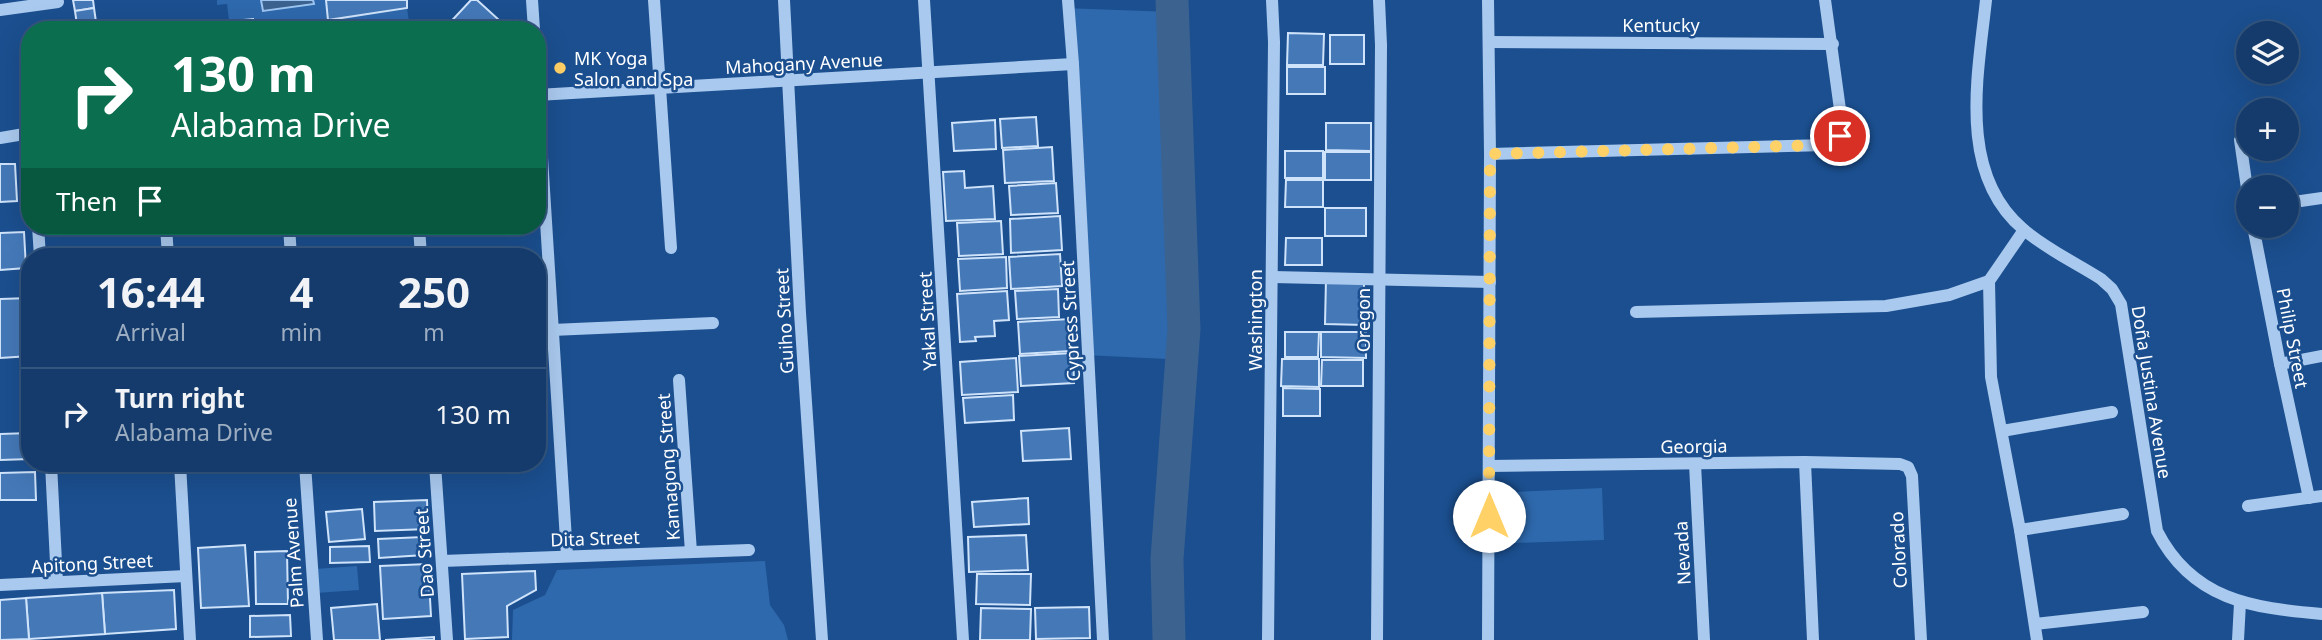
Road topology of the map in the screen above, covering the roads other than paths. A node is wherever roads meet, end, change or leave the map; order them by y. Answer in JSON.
{"nodes":[{"id":1,"x":532,"y":0,"type":"edge"},
{"id":2,"x":653,"y":0,"type":"edge"},
{"id":3,"x":784,"y":0,"type":"edge"},
{"id":4,"x":924,"y":0,"type":"edge"},
{"id":5,"x":1068,"y":0,"type":"edge"},
{"id":6,"x":1272,"y":0,"type":"edge"},
{"id":7,"x":1379,"y":0,"type":"edge"},
{"id":8,"x":1488,"y":0,"type":"edge"},
{"id":9,"x":1825,"y":0,"type":"edge"},
{"id":10,"x":1986,"y":0,"type":"edge"},
{"id":11,"x":58,"y":2,"type":"edge"},
{"id":12,"x":0,"y":10,"type":"edge"},
{"id":13,"x":533,"y":21,"type":"edge"},
{"id":14,"x":1490,"y":41,"type":"junction"},
{"id":15,"x":1833,"y":44,"type":"junction"},
{"id":16,"x":1073,"y":64,"type":"junction"},
{"id":17,"x":930,"y":74,"type":"junction"},
{"id":18,"x":789,"y":81,"type":"junction"},
{"id":19,"x":659,"y":89,"type":"junction"},
{"id":20,"x":546,"y":95,"type":"edge"},
{"id":21,"x":21,"y":135,"type":"edge"},
{"id":22,"x":0,"y":138,"type":"edge"},
{"id":23,"x":1490,"y":154,"type":"junction"},
{"id":24,"x":2322,"y":198,"type":"edge"},
{"id":25,"x":2299,"y":201,"type":"edge"},
{"id":26,"x":546,"y":229,"type":"edge"},
{"id":27,"x":2024,"y":230,"type":"junction"},
{"id":28,"x":2255,"y":238,"type":"edge"},
{"id":29,"x":671,"y":248,"type":"dead end"},
{"id":30,"x":1273,"y":277,"type":"junction"},
{"id":31,"x":1381,"y":280,"type":"junction"},
{"id":32,"x":1989,"y":281,"type":"junction"},
{"id":33,"x":1490,"y":282,"type":"junction"},
{"id":34,"x":1636,"y":312,"type":"dead end"},
{"id":35,"x":713,"y":323,"type":"dead end"},
{"id":36,"x":552,"y":330,"type":"junction"},
{"id":37,"x":2322,"y":356,"type":"edge"},
{"id":38,"x":2280,"y":364,"type":"junction"},
{"id":39,"x":679,"y":380,"type":"dead end"},
{"id":40,"x":2112,"y":412,"type":"dead end"},
{"id":41,"x":2002,"y":431,"type":"junction"},
{"id":42,"x":1805,"y":462,"type":"junction"},
{"id":43,"x":1695,"y":464,"type":"junction"},
{"id":44,"x":1900,"y":464,"type":"joint"},
{"id":45,"x":1489,"y":466,"type":"junction"},
{"id":46,"x":51,"y":472,"type":"edge"},
{"id":47,"x":180,"y":472,"type":"edge"},
{"id":48,"x":306,"y":472,"type":"edge"},
{"id":49,"x":436,"y":472,"type":"edge"},
{"id":50,"x":2316,"y":497,"type":"edge"},
{"id":51,"x":2248,"y":506,"type":"dead end"},
{"id":52,"x":2123,"y":513,"type":"dead end"},
{"id":53,"x":2020,"y":530,"type":"junction"},
{"id":54,"x":749,"y":550,"type":"dead end"},
{"id":55,"x":691,"y":552,"type":"junction"},
{"id":56,"x":566,"y":556,"type":"junction"},
{"id":57,"x":442,"y":561,"type":"junction"},
{"id":58,"x":186,"y":576,"type":"junction"},
{"id":59,"x":57,"y":582,"type":"junction"},
{"id":60,"x":0,"y":584,"type":"edge"},
{"id":61,"x":2240,"y":603,"type":"junction"},
{"id":62,"x":2143,"y":612,"type":"dead end"},
{"id":63,"x":2322,"y":614,"type":"edge"},
{"id":64,"x":2035,"y":624,"type":"junction"},
{"id":65,"x":190,"y":640,"type":"edge"},
{"id":66,"x":317,"y":640,"type":"edge"},
{"id":67,"x":447,"y":640,"type":"edge"},
{"id":68,"x":822,"y":640,"type":"edge"},
{"id":69,"x":963,"y":640,"type":"edge"},
{"id":70,"x":1103,"y":640,"type":"edge"},
{"id":71,"x":1268,"y":640,"type":"edge"},
{"id":72,"x":1377,"y":640,"type":"edge"},
{"id":73,"x":1488,"y":640,"type":"edge"},
{"id":74,"x":1704,"y":640,"type":"edge"},
{"id":75,"x":1812,"y":640,"type":"edge"},
{"id":76,"x":1921,"y":640,"type":"edge"},
{"id":77,"x":2037,"y":640,"type":"edge"},
{"id":78,"x":2238,"y":640,"type":"edge"}],
"edges":[{"from":1,"to":13,"type":"street"},
{"from":2,"to":19,"type":"street"},
{"from":3,"to":18,"type":"street","name":"Guiho Street"},
{"from":4,"to":17,"type":"street","name":"Yakal Street"},
{"from":5,"to":16,"type":"street","name":"Cypress Street"},
{"from":6,"to":30,"type":"street","name":"Washington"},
{"from":7,"to":31,"type":"street","name":"Oregon"},
{"from":8,"to":14,"type":"street"},
{"from":9,"to":15,"type":"street"},
{"from":10,"to":27,"type":"street","name":"Doña Justina Avenue"},
{"from":11,"to":12,"type":"street"},
{"from":14,"to":15,"type":"street","name":"Kentucky"},
{"from":14,"to":23,"type":"street"},
{"from":15,"to":23,"type":"street"},
{"from":16,"to":17,"type":"street","name":"Mahogany Avenue"},
{"from":16,"to":70,"type":"street","name":"Cypress Street"},
{"from":17,"to":18,"type":"street","name":"Mahogany Avenue"},
{"from":17,"to":69,"type":"street","name":"Yakal Street"},
{"from":18,"to":19,"type":"street","name":"Mahogany Avenue"},
{"from":18,"to":68,"type":"street","name":"Guiho Street"},
{"from":19,"to":20,"type":"street","name":"Mahogany Avenue"},
{"from":19,"to":29,"type":"street"},
{"from":21,"to":22,"type":"street"},
{"from":23,"to":33,"type":"street"},
{"from":24,"to":25,"type":"street"},
{"from":26,"to":36,"type":"street"},
{"from":27,"to":32,"type":"street"},
{"from":27,"to":61,"type":"street","name":"Doña Justina Avenue"},
{"from":28,"to":38,"type":"street","name":"Philip Street"},
{"from":30,"to":31,"type":"street"},
{"from":30,"to":71,"type":"street","name":"Washington"},
{"from":31,"to":33,"type":"street"},
{"from":31,"to":72,"type":"street","name":"Oregon"},
{"from":32,"to":34,"type":"street"},
{"from":32,"to":41,"type":"street"},
{"from":33,"to":45,"type":"street"},
{"from":35,"to":36,"type":"street"},
{"from":36,"to":56,"type":"street"},
{"from":37,"to":38,"type":"street"},
{"from":38,"to":50,"type":"street","name":"Philip Street"},
{"from":39,"to":55,"type":"street","name":"Kamagong Street"},
{"from":40,"to":41,"type":"street"},
{"from":41,"to":53,"type":"street"},
{"from":42,"to":43,"type":"street","name":"Georgia"},
{"from":42,"to":44,"type":"street","name":"Georgia"},
{"from":42,"to":75,"type":"street"},
{"from":43,"to":45,"type":"street","name":"Georgia"},
{"from":43,"to":74,"type":"street","name":"Nevada"},
{"from":44,"to":76,"type":"street","name":"Colorado"},
{"from":45,"to":73,"type":"street"},
{"from":46,"to":59,"type":"street"},
{"from":47,"to":58,"type":"street"},
{"from":48,"to":66,"type":"street","name":"Palm Avenue"},
{"from":49,"to":57,"type":"street","name":"Dao Street"},
{"from":50,"to":51,"type":"street"},
{"from":52,"to":53,"type":"street"},
{"from":53,"to":64,"type":"street"},
{"from":54,"to":55,"type":"street","name":"Dita Street"},
{"from":55,"to":56,"type":"street","name":"Dita Street"},
{"from":56,"to":57,"type":"street","name":"Dita Street"},
{"from":57,"to":67,"type":"street","name":"Dao Street"},
{"from":58,"to":59,"type":"street","name":"Apitong Street"},
{"from":58,"to":65,"type":"street"},
{"from":59,"to":60,"type":"street","name":"Apitong Street"},
{"from":61,"to":63,"type":"street","name":"Doña Justina Avenue"},
{"from":61,"to":78,"type":"street"},
{"from":62,"to":64,"type":"street"},
{"from":64,"to":77,"type":"street"}]}
